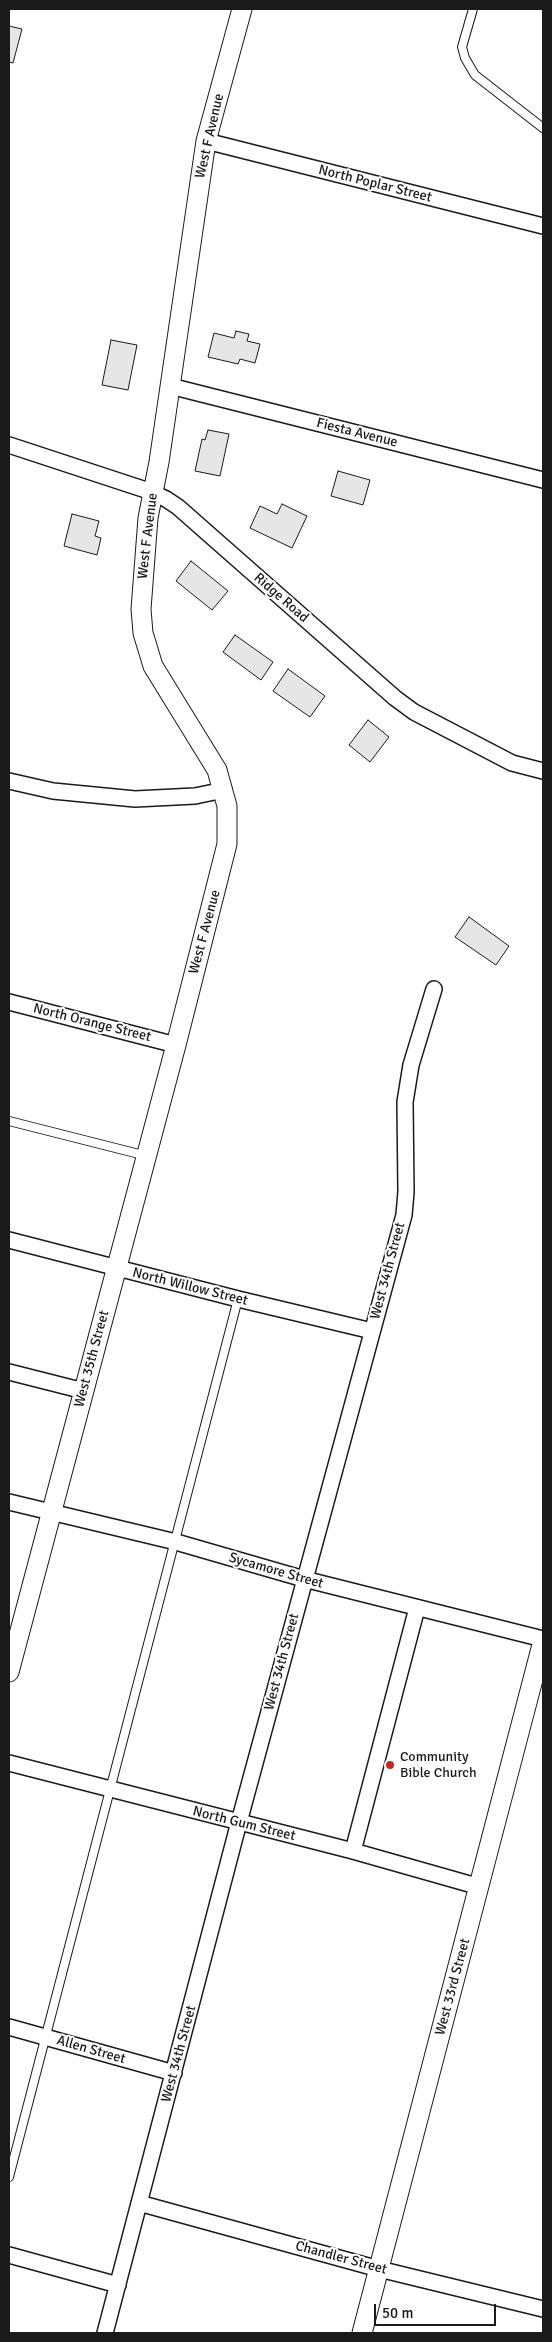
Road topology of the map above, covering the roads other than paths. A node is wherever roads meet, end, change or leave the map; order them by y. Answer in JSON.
{"nodes":[{"id":1,"x":242,"y":9,"type":"edge"},
{"id":2,"x":473,"y":9,"type":"edge"},
{"id":3,"x":543,"y":128,"type":"edge"},
{"id":4,"x":206,"y":141,"type":"junction"},
{"id":5,"x":543,"y":226,"type":"edge"},
{"id":6,"x":170,"y":386,"type":"junction"},
{"id":7,"x":9,"y":445,"type":"edge"},
{"id":8,"x":543,"y":480,"type":"edge"},
{"id":9,"x":153,"y":494,"type":"junction"},
{"id":10,"x":543,"y":771,"type":"edge"},
{"id":11,"x":9,"y":781,"type":"edge"},
{"id":12,"x":224,"y":790,"type":"junction"},
{"id":13,"x":434,"y":988,"type":"dead end"},
{"id":14,"x":9,"y":1002,"type":"edge"},
{"id":15,"x":176,"y":1045,"type":"junction"},
{"id":16,"x":9,"y":1121,"type":"edge"},
{"id":17,"x":146,"y":1156,"type":"junction"},
{"id":18,"x":9,"y":1240,"type":"edge"},
{"id":19,"x":116,"y":1268,"type":"junction"},
{"id":20,"x":238,"y":1299,"type":"junction"},
{"id":21,"x":372,"y":1331,"type":"junction"},
{"id":22,"x":9,"y":1372,"type":"edge"},
{"id":23,"x":84,"y":1391,"type":"junction"},
{"id":24,"x":9,"y":1502,"type":"edge"},
{"id":25,"x":52,"y":1512,"type":"junction"},
{"id":26,"x":176,"y":1542,"type":"junction"},
{"id":27,"x":304,"y":1580,"type":"junction"},
{"id":28,"x":417,"y":1608,"type":"junction"},
{"id":29,"x":13,"y":1636,"type":"edge"},
{"id":30,"x":543,"y":1640,"type":"edge"},
{"id":31,"x":9,"y":1672,"type":"edge"},
{"id":32,"x":9,"y":1763,"type":"edge"},
{"id":33,"x":109,"y":1790,"type":"junction"},
{"id":34,"x":239,"y":1822,"type":"junction"},
{"id":35,"x":353,"y":1851,"type":"junction"},
{"id":36,"x":480,"y":1887,"type":"junction"},
{"id":37,"x":9,"y":2027,"type":"edge"},
{"id":38,"x":45,"y":2037,"type":"junction"},
{"id":39,"x":174,"y":2073,"type":"junction"},
{"id":40,"x":9,"y":2177,"type":"edge"},
{"id":41,"x":139,"y":2203,"type":"junction"},
{"id":42,"x":9,"y":2256,"type":"edge"},
{"id":43,"x":379,"y":2269,"type":"junction"},
{"id":44,"x":118,"y":2285,"type":"junction"},
{"id":45,"x":543,"y":2309,"type":"edge"},
{"id":46,"x":105,"y":2333,"type":"edge"},
{"id":47,"x":362,"y":2333,"type":"edge"}],
"edges":[{"from":1,"to":4,"type":"street","name":"West F Avenue"},
{"from":2,"to":3,"type":"lane"},
{"from":4,"to":5,"type":"street","name":"North Poplar Street"},
{"from":4,"to":6,"type":"street","name":"West F Avenue"},
{"from":6,"to":8,"type":"street","name":"Fiesta Avenue"},
{"from":6,"to":9,"type":"street","name":"West F Avenue"},
{"from":7,"to":9,"type":"street","name":"Ridge Road"},
{"from":9,"to":10,"type":"street","name":"Ridge Road"},
{"from":9,"to":12,"type":"street","name":"West F Avenue"},
{"from":11,"to":12,"type":"street"},
{"from":12,"to":15,"type":"street","name":"West F Avenue"},
{"from":13,"to":21,"type":"street","name":"West 34th Street"},
{"from":14,"to":15,"type":"street","name":"North Orange Street"},
{"from":15,"to":17,"type":"street","name":"West 35th Street"},
{"from":16,"to":17,"type":"lane"},
{"from":17,"to":19,"type":"street","name":"West 35th Street"},
{"from":18,"to":19,"type":"street","name":"North Willow Street"},
{"from":19,"to":20,"type":"street","name":"North Willow Street"},
{"from":19,"to":23,"type":"street","name":"West 35th Street"},
{"from":20,"to":21,"type":"street","name":"North Willow Street"},
{"from":20,"to":26,"type":"lane"},
{"from":21,"to":27,"type":"street","name":"West 34th Street"},
{"from":22,"to":23,"type":"street"},
{"from":23,"to":25,"type":"street","name":"West 35th Street"},
{"from":24,"to":25,"type":"street","name":"Sycamore Street"},
{"from":25,"to":26,"type":"street","name":"Sycamore Street"},
{"from":25,"to":29,"type":"street","name":"West 35th Street"},
{"from":26,"to":27,"type":"street","name":"Sycamore Street"},
{"from":26,"to":33,"type":"lane"},
{"from":27,"to":28,"type":"street","name":"Sycamore Street"},
{"from":27,"to":34,"type":"street","name":"West 34th Street"},
{"from":28,"to":30,"type":"street","name":"Sycamore Street"},
{"from":28,"to":35,"type":"street"},
{"from":29,"to":31,"type":"street","name":"West 35th Street"},
{"from":30,"to":36,"type":"street","name":"West 33rd Street"},
{"from":32,"to":33,"type":"street","name":"North Gum Street"},
{"from":33,"to":34,"type":"street","name":"North Gum Street"},
{"from":33,"to":38,"type":"lane"},
{"from":34,"to":35,"type":"street","name":"North Gum Street"},
{"from":34,"to":39,"type":"street","name":"West 34th Street"},
{"from":35,"to":36,"type":"street","name":"North Gum Street"},
{"from":36,"to":43,"type":"street","name":"West 33rd Street"},
{"from":37,"to":38,"type":"street","name":"Allen Street"},
{"from":38,"to":39,"type":"street","name":"Allen Street"},
{"from":38,"to":40,"type":"lane"},
{"from":39,"to":41,"type":"street","name":"West 34th Street"},
{"from":41,"to":43,"type":"street","name":"Chandler Street"},
{"from":41,"to":44,"type":"street","name":"West 34th Street"},
{"from":42,"to":44,"type":"street"},
{"from":43,"to":45,"type":"street","name":"Chandler Street"},
{"from":43,"to":47,"type":"street","name":"West 33rd Street"},
{"from":44,"to":46,"type":"street","name":"West 34th Street"}]}
